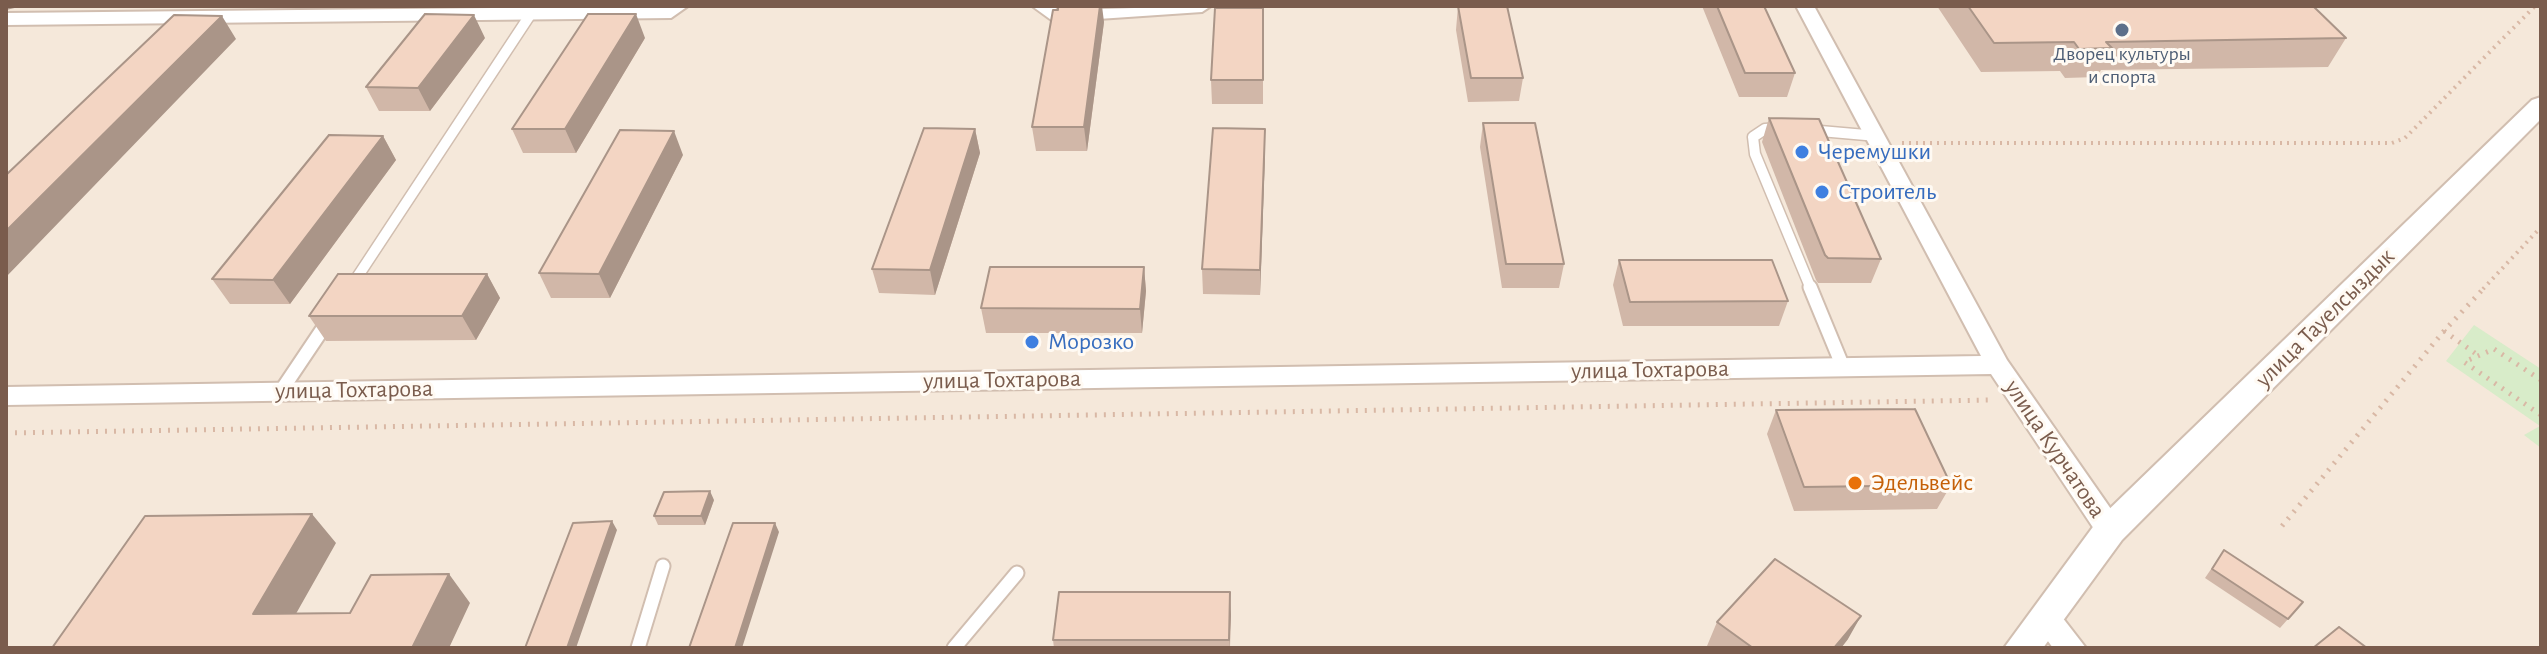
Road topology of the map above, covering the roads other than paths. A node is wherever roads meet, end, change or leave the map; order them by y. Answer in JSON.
{"nodes":[{"id":1,"x":679,"y":6,"type":"edge"},
{"id":2,"x":1041,"y":6,"type":"edge"},
{"id":3,"x":1202,"y":6,"type":"edge"},
{"id":4,"x":1805,"y":6,"type":"edge"},
{"id":5,"x":533,"y":10,"type":"edge"},
{"id":6,"x":6,"y":19,"type":"edge"},
{"id":7,"x":2541,"y":105,"type":"edge"},
{"id":8,"x":1786,"y":128,"type":"edge"},
{"id":9,"x":1801,"y":129,"type":"edge"},
{"id":10,"x":1879,"y":139,"type":"junction"},
{"id":11,"x":342,"y":300,"type":"edge"},
{"id":12,"x":333,"y":313,"type":"edge"},
{"id":13,"x":1998,"y":365,"type":"junction"},
{"id":14,"x":1843,"y":367,"type":"junction"},
{"id":15,"x":281,"y":391,"type":"junction"},
{"id":16,"x":6,"y":396,"type":"edge"},
{"id":17,"x":2110,"y":530,"type":"junction"},
{"id":18,"x":663,"y":566,"type":"dead end"},
{"id":19,"x":1017,"y":573,"type":"dead end"},
{"id":20,"x":2045,"y":617,"type":"junction"},
{"id":21,"x":638,"y":648,"type":"edge"},
{"id":22,"x":954,"y":648,"type":"edge"},
{"id":23,"x":2022,"y":648,"type":"edge"},
{"id":24,"x":2071,"y":648,"type":"edge"}],
"edges":[{"from":1,"to":5,"type":"street"},
{"from":2,"to":3,"type":"street"},
{"from":4,"to":10,"type":"street","name":"улица Курчатова"},
{"from":5,"to":6,"type":"street"},
{"from":5,"to":11,"type":"lane"},
{"from":7,"to":17,"type":"street","name":"улица Тауелсыздык"},
{"from":8,"to":14,"type":"lane"},
{"from":9,"to":10,"type":"lane"},
{"from":10,"to":13,"type":"street","name":"улица Курчатова"},
{"from":12,"to":15,"type":"lane"},
{"from":13,"to":14,"type":"street","name":"улица Тохтарова"},
{"from":13,"to":17,"type":"street","name":"улица Курчатова"},
{"from":14,"to":15,"type":"street","name":"улица Тохтарова"},
{"from":15,"to":16,"type":"street","name":"улица Тохтарова"},
{"from":17,"to":20,"type":"street","name":"улица Курчатова"},
{"from":18,"to":21,"type":"lane"},
{"from":19,"to":22,"type":"lane"},
{"from":20,"to":23,"type":"street","name":"улица Курчатова"},
{"from":20,"to":24,"type":"street"}]}
